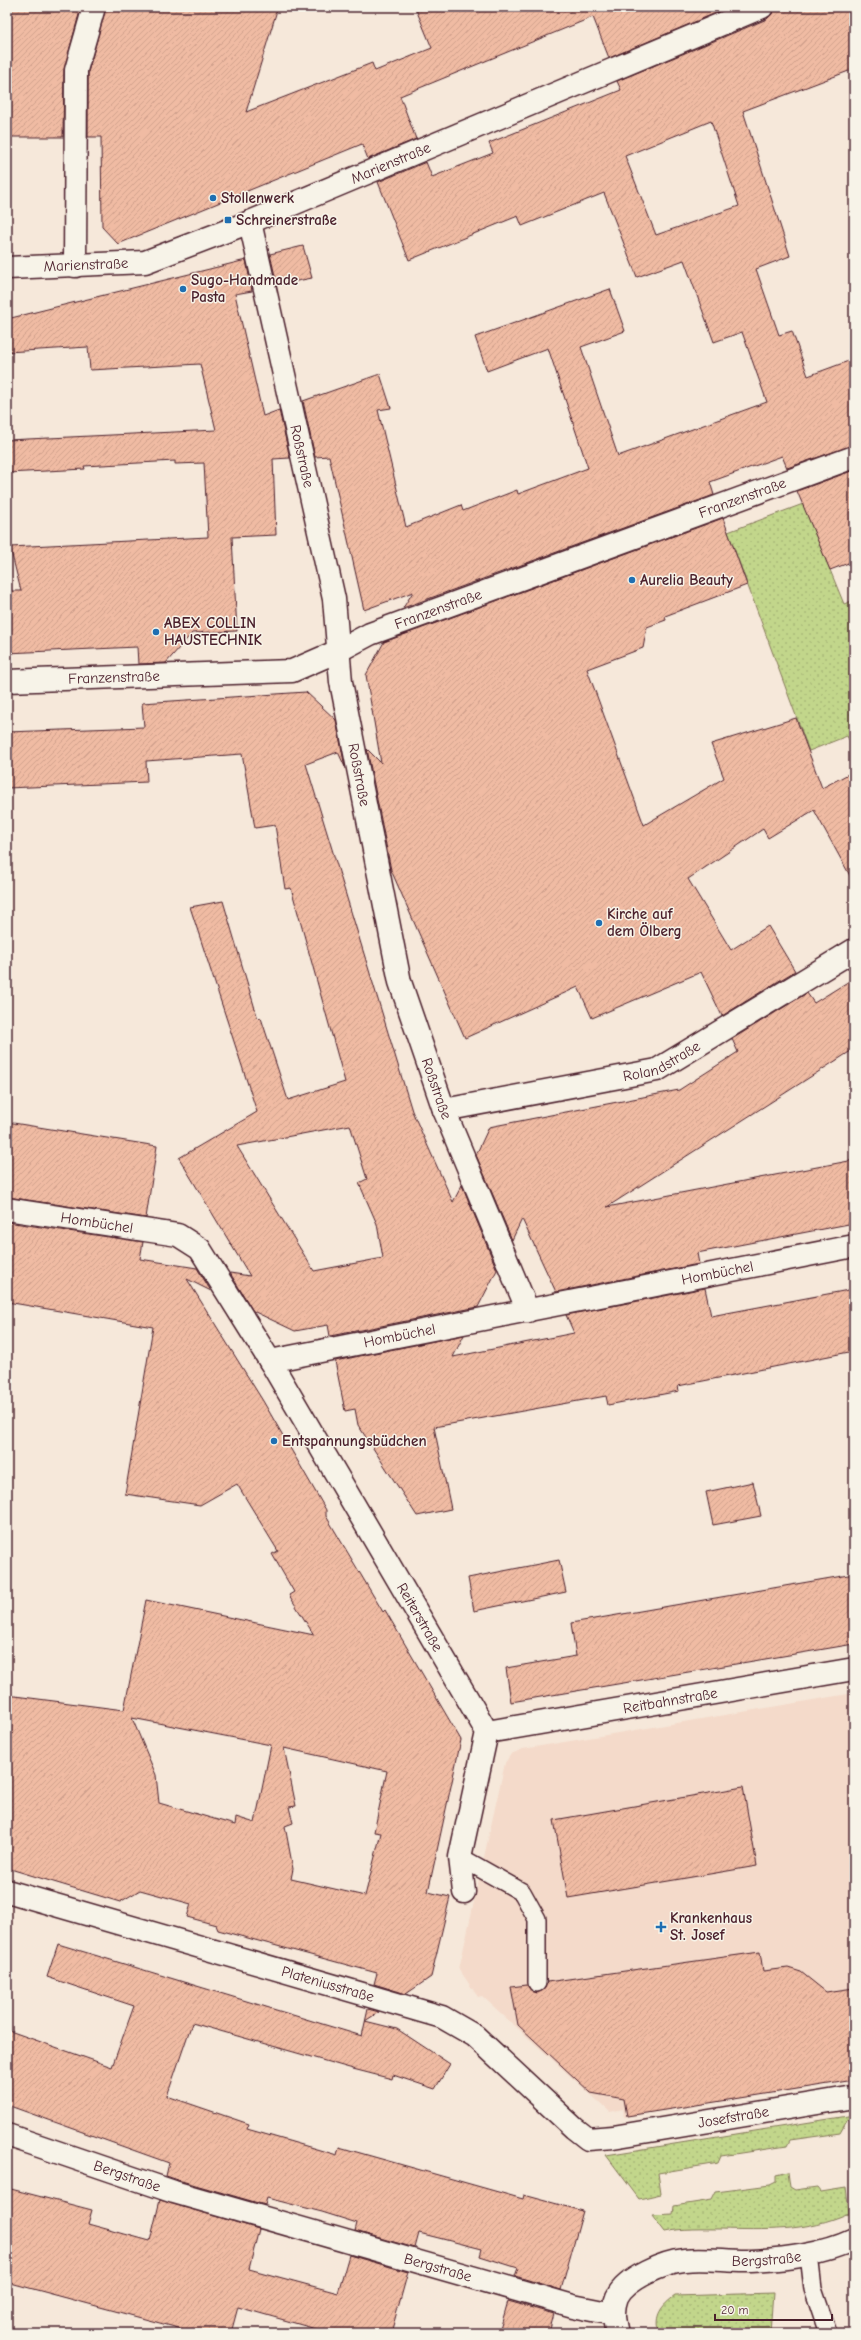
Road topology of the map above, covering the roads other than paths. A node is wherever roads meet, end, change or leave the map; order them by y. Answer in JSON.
{"nodes":[{"id":1,"x":94,"y":7,"type":"edge"},
{"id":2,"x":762,"y":7,"type":"edge"},
{"id":3,"x":250,"y":222,"type":"junction"},
{"id":4,"x":75,"y":266,"type":"junction"},
{"id":5,"x":7,"y":268,"type":"edge"},
{"id":6,"x":854,"y":457,"type":"edge"},
{"id":7,"x":338,"y":651,"type":"junction"},
{"id":8,"x":7,"y":681,"type":"edge"},
{"id":9,"x":854,"y":950,"type":"edge"},
{"id":10,"x":444,"y":1110,"type":"junction"},
{"id":11,"x":7,"y":1209,"type":"edge"},
{"id":12,"x":854,"y":1246,"type":"edge"},
{"id":13,"x":528,"y":1311,"type":"junction"},
{"id":14,"x":270,"y":1361,"type":"junction"},
{"id":15,"x":854,"y":1669,"type":"edge"},
{"id":16,"x":487,"y":1732,"type":"junction"},
{"id":17,"x":460,"y":1857,"type":"junction"},
{"id":18,"x":7,"y":1891,"type":"edge"},
{"id":19,"x":464,"y":1892,"type":"dead end"},
{"id":20,"x":537,"y":1983,"type":"dead end"},
{"id":21,"x":854,"y":2097,"type":"edge"},
{"id":22,"x":7,"y":2135,"type":"edge"},
{"id":23,"x":613,"y":2137,"type":"joint"},
{"id":24,"x":854,"y":2240,"type":"edge"},
{"id":25,"x":809,"y":2255,"type":"junction"},
{"id":26,"x":615,"y":2324,"type":"edge"},
{"id":27,"x":828,"y":2333,"type":"edge"}],
"edges":[{"from":1,"to":4,"type":"street"},
{"from":2,"to":3,"type":"street","name":"Marienstraße"},
{"from":3,"to":4,"type":"street","name":"Marienstraße"},
{"from":3,"to":7,"type":"street","name":"Roßstraße"},
{"from":4,"to":5,"type":"street","name":"Marienstraße"},
{"from":6,"to":7,"type":"street","name":"Franzenstraße"},
{"from":7,"to":8,"type":"street","name":"Franzenstraße"},
{"from":7,"to":10,"type":"street","name":"Roßstraße"},
{"from":9,"to":10,"type":"street","name":"Rolandstraße"},
{"from":10,"to":13,"type":"street","name":"Roßstraße"},
{"from":11,"to":14,"type":"street","name":"Hombüchel"},
{"from":12,"to":13,"type":"street","name":"Hombüchel"},
{"from":13,"to":14,"type":"street","name":"Hombüchel"},
{"from":14,"to":16,"type":"street","name":"Reiterstraße"},
{"from":15,"to":16,"type":"street","name":"Reitbahnstraße"},
{"from":16,"to":17,"type":"street"},
{"from":17,"to":19,"type":"street"},
{"from":17,"to":20,"type":"lane"},
{"from":18,"to":23,"type":"street","name":"Plateniusstraße"},
{"from":21,"to":23,"type":"street","name":"Josefstraße"},
{"from":22,"to":26,"type":"street","name":"Bergstraße"},
{"from":24,"to":25,"type":"street","name":"Bergstraße"},
{"from":25,"to":26,"type":"street","name":"Bergstraße"},
{"from":25,"to":27,"type":"lane"}]}
